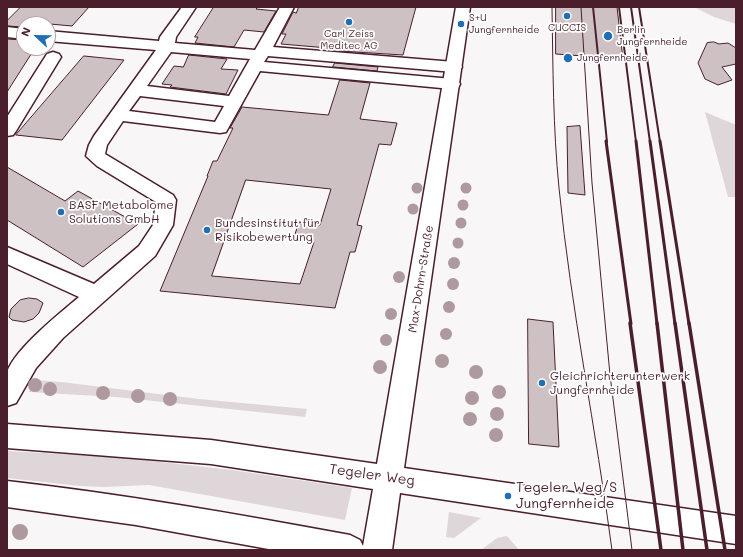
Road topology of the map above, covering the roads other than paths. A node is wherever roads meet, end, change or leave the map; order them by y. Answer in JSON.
{"nodes":[{"id":1,"x":189,"y":7,"type":"edge"},
{"id":2,"x":287,"y":7,"type":"edge"},
{"id":3,"x":463,"y":7,"type":"edge"},
{"id":4,"x":56,"y":37,"type":"edge"},
{"id":5,"x":166,"y":47,"type":"junction"},
{"id":6,"x":54,"y":57,"type":"dead end"},
{"id":7,"x":259,"y":58,"type":"junction"},
{"id":8,"x":453,"y":75,"type":"junction"},
{"id":9,"x":136,"y":90,"type":"junction"},
{"id":10,"x":236,"y":102,"type":"junction"},
{"id":11,"x":118,"y":115,"type":"junction"},
{"id":12,"x":7,"y":131,"type":"edge"},
{"id":13,"x":7,"y":255,"type":"edge"},
{"id":14,"x":96,"y":295,"type":"junction"},
{"id":15,"x":7,"y":395,"type":"edge"},
{"id":16,"x":7,"y":436,"type":"edge"},
{"id":17,"x":388,"y":478,"type":"junction"},
{"id":18,"x":7,"y":494,"type":"edge"},
{"id":19,"x":736,"y":530,"type":"edge"},
{"id":20,"x":350,"y":550,"type":"edge"},
{"id":21,"x":377,"y":550,"type":"edge"}],
"edges":[{"from":1,"to":5,"type":"main road"},
{"from":2,"to":7,"type":"main road"},
{"from":3,"to":8,"type":"main road","name":"Max-Dohrn-Straße"},
{"from":4,"to":5,"type":"main road"},
{"from":5,"to":7,"type":"main road"},
{"from":5,"to":9,"type":"main road"},
{"from":6,"to":12,"type":"main road"},
{"from":7,"to":8,"type":"main road"},
{"from":7,"to":10,"type":"main road"},
{"from":8,"to":17,"type":"main road","name":"Max-Dohrn-Straße"},
{"from":9,"to":10,"type":"main road"},
{"from":9,"to":11,"type":"main road"},
{"from":10,"to":11,"type":"main road"},
{"from":11,"to":14,"type":"main road"},
{"from":13,"to":14,"type":"main road"},
{"from":14,"to":15,"type":"main road"},
{"from":16,"to":17,"type":"main road","name":"Tegeler Weg"},
{"from":17,"to":19,"type":"main road","name":"Tegeler Weg"},
{"from":17,"to":21,"type":"main road","name":"Max-Dohrn-Straße"},
{"from":18,"to":20,"type":"main road"}]}
